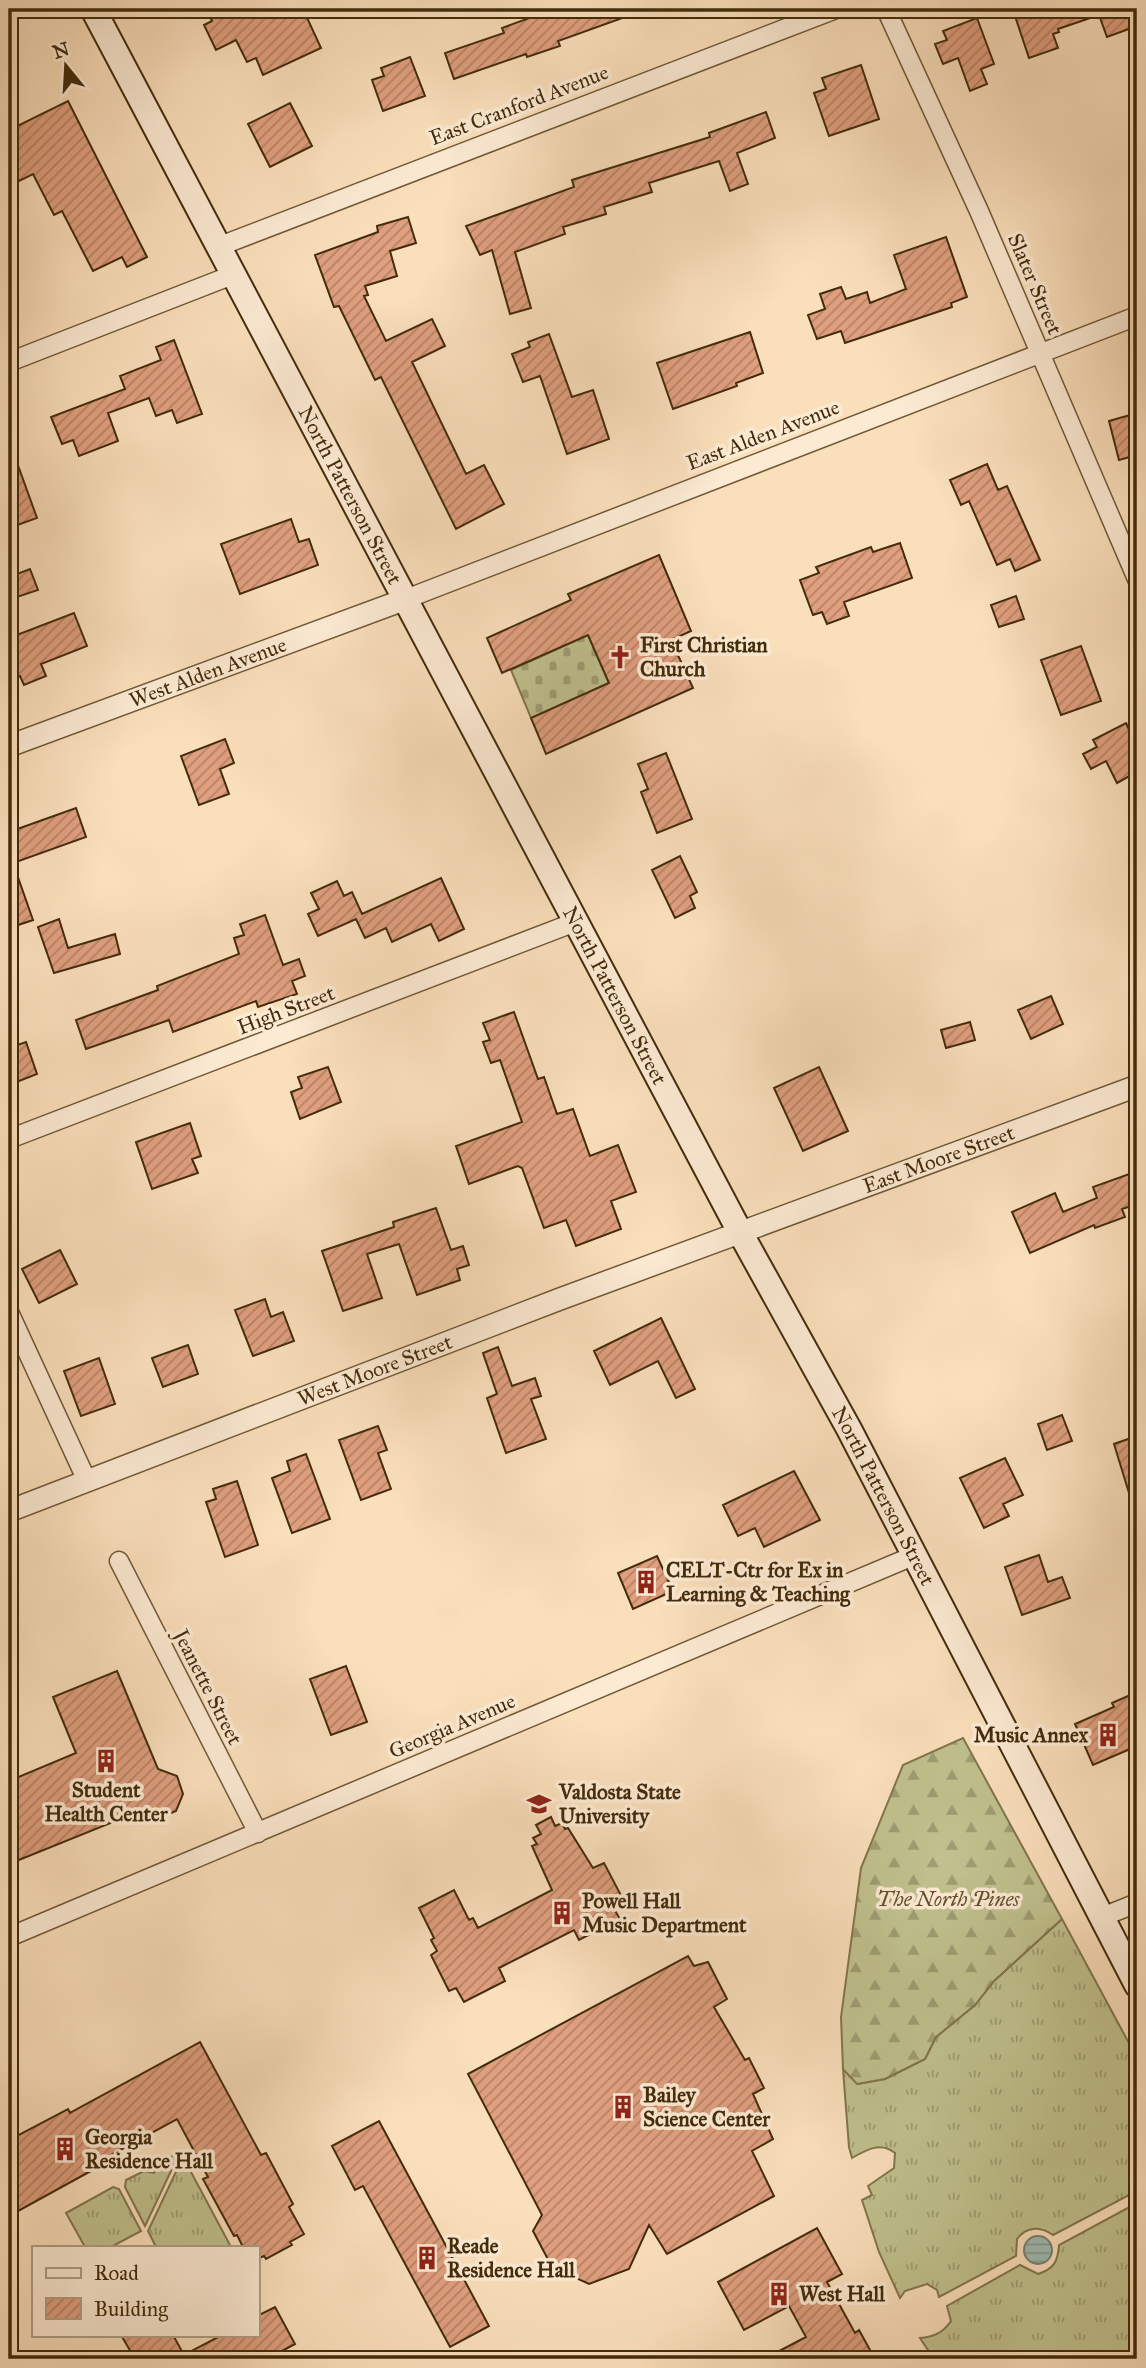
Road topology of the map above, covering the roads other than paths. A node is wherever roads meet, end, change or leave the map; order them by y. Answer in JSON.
{"nodes":[{"id":1,"x":93,"y":9,"type":"edge"},
{"id":2,"x":836,"y":9,"type":"edge"},
{"id":3,"x":886,"y":9,"type":"edge"},
{"id":4,"x":220,"y":246,"type":"junction"},
{"id":5,"x":236,"y":274,"type":"junction"},
{"id":6,"x":1137,"y":316,"type":"edge"},
{"id":7,"x":1040,"y":353,"type":"junction"},
{"id":8,"x":9,"y":362,"type":"edge"},
{"id":9,"x":1137,"y":579,"type":"edge"},
{"id":10,"x":406,"y":599,"type":"junction"},
{"id":11,"x":9,"y":746,"type":"edge"},
{"id":12,"x":578,"y":921,"type":"junction"},
{"id":13,"x":1137,"y":1086,"type":"edge"},
{"id":14,"x":9,"y":1139,"type":"edge"},
{"id":15,"x":741,"y":1234,"type":"junction"},
{"id":16,"x":9,"y":1311,"type":"edge"},
{"id":17,"x":87,"y":1481,"type":"junction"},
{"id":18,"x":9,"y":1511,"type":"edge"},
{"id":19,"x":913,"y":1556,"type":"junction"},
{"id":20,"x":119,"y":1561,"type":"dead end"},
{"id":21,"x":258,"y":1833,"type":"junction"},
{"id":22,"x":1137,"y":1903,"type":"edge"},
{"id":23,"x":1101,"y":1917,"type":"junction"},
{"id":24,"x":9,"y":1937,"type":"edge"},
{"id":25,"x":1137,"y":1984,"type":"edge"}],
"edges":[{"from":1,"to":4,"type":"main road","name":"North Patterson Street"},
{"from":2,"to":4,"type":"street","name":"East Cranford Avenue"},
{"from":3,"to":7,"type":"street","name":"Slater Street"},
{"from":4,"to":5,"type":"main road","name":"North Patterson Street"},
{"from":5,"to":8,"type":"street"},
{"from":5,"to":10,"type":"main road","name":"North Patterson Street"},
{"from":6,"to":7,"type":"street","name":"East Alden Avenue"},
{"from":7,"to":9,"type":"street","name":"Slater Street"},
{"from":7,"to":10,"type":"street","name":"East Alden Avenue"},
{"from":10,"to":11,"type":"street","name":"West Alden Avenue"},
{"from":10,"to":12,"type":"main road","name":"North Patterson Street"},
{"from":12,"to":14,"type":"street","name":"High Street"},
{"from":12,"to":15,"type":"main road","name":"North Patterson Street"},
{"from":13,"to":15,"type":"street","name":"East Moore Street"},
{"from":15,"to":17,"type":"street","name":"West Moore Street"},
{"from":15,"to":19,"type":"main road","name":"North Patterson Street"},
{"from":16,"to":17,"type":"street"},
{"from":17,"to":18,"type":"street","name":"West Moore Street"},
{"from":19,"to":21,"type":"street","name":"Georgia Avenue"},
{"from":19,"to":23,"type":"main road","name":"North Patterson Street"},
{"from":20,"to":21,"type":"street","name":"Jeanette Street"},
{"from":21,"to":24,"type":"street","name":"Georgia Avenue"},
{"from":22,"to":23,"type":"street"},
{"from":23,"to":25,"type":"main road","name":"North Patterson Street"}]}
